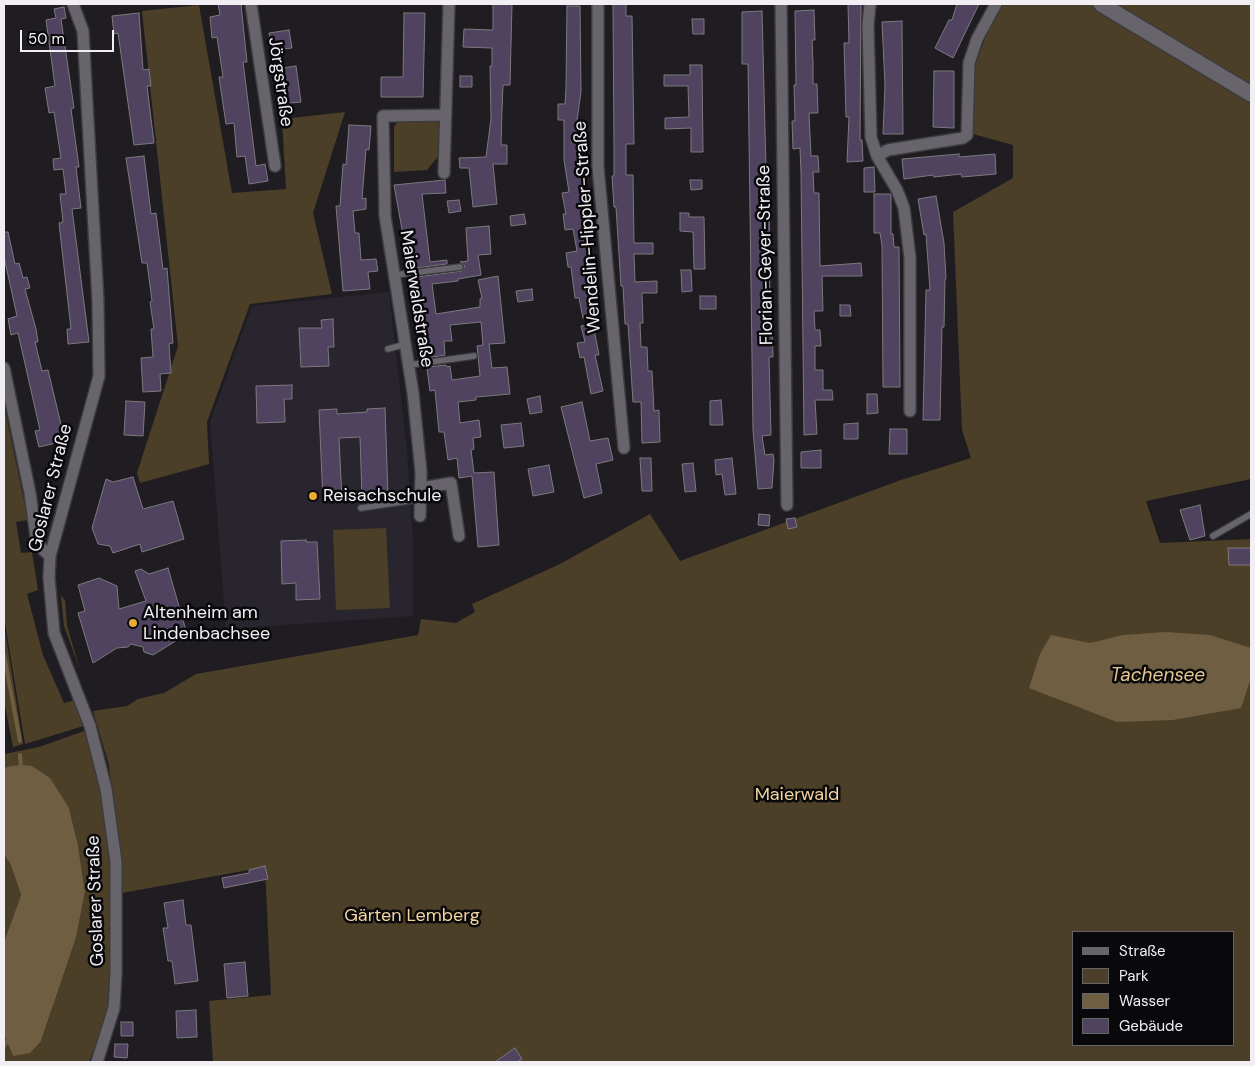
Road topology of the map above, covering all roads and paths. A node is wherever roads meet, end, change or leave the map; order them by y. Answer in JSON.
{"nodes":[{"id":1,"x":73,"y":4,"type":"edge"},
{"id":2,"x":251,"y":4,"type":"edge"},
{"id":3,"x":448,"y":4,"type":"edge"},
{"id":4,"x":598,"y":4,"type":"edge"},
{"id":5,"x":781,"y":4,"type":"edge"},
{"id":6,"x":870,"y":4,"type":"edge"},
{"id":7,"x":996,"y":4,"type":"edge"},
{"id":8,"x":1102,"y":4,"type":"edge"},
{"id":9,"x":1251,"y":94,"type":"edge"},
{"id":10,"x":446,"y":115,"type":"junction"},
{"id":11,"x":876,"y":156,"type":"junction"},
{"id":12,"x":275,"y":166,"type":"dead end"},
{"id":13,"x":444,"y":173,"type":"dead end"},
{"id":14,"x":460,"y":267,"type":"dead end"},
{"id":15,"x":395,"y":275,"type":"junction"},
{"id":16,"x":406,"y":344,"type":"junction"},
{"id":17,"x":388,"y":349,"type":"dead end"},
{"id":18,"x":474,"y":356,"type":"dead end"},
{"id":19,"x":408,"y":365,"type":"junction"},
{"id":20,"x":4,"y":368,"type":"edge"},
{"id":21,"x":910,"y":410,"type":"dead end"},
{"id":22,"x":624,"y":448,"type":"dead end"},
{"id":23,"x":421,"y":493,"type":"junction"},
{"id":24,"x":787,"y":505,"type":"dead end"},
{"id":25,"x":361,"y":508,"type":"dead end"},
{"id":26,"x":1251,"y":514,"type":"edge"},
{"id":27,"x":420,"y":516,"type":"dead end"},
{"id":28,"x":459,"y":536,"type":"dead end"},
{"id":29,"x":1213,"y":536,"type":"dead end"},
{"id":30,"x":50,"y":556,"type":"junction"},
{"id":31,"x":97,"y":1062,"type":"edge"}],
"edges":[{"from":1,"to":30,"type":"street","name":"Goslarer Straße"},
{"from":2,"to":12,"type":"street","name":"Jörgstraße"},
{"from":3,"to":10,"type":"street"},
{"from":4,"to":22,"type":"street","name":"Wendelin-Hippler-Straße"},
{"from":5,"to":24,"type":"street","name":"Florian-Geyer-Straße"},
{"from":6,"to":11,"type":"street"},
{"from":7,"to":11,"type":"street"},
{"from":8,"to":9,"type":"main road"},
{"from":10,"to":13,"type":"street"},
{"from":10,"to":15,"type":"street","name":"Maierwaldstraße"},
{"from":11,"to":21,"type":"street"},
{"from":14,"to":15,"type":"lane"},
{"from":15,"to":16,"type":"street","name":"Maierwaldstraße"},
{"from":16,"to":17,"type":"lane"},
{"from":16,"to":19,"type":"street","name":"Maierwaldstraße"},
{"from":18,"to":19,"type":"lane"},
{"from":19,"to":23,"type":"street","name":"Maierwaldstraße"},
{"from":20,"to":30,"type":"street"},
{"from":23,"to":25,"type":"lane"},
{"from":23,"to":27,"type":"street","name":"Maierwaldstraße"},
{"from":23,"to":28,"type":"street"},
{"from":26,"to":29,"type":"lane"},
{"from":30,"to":31,"type":"street","name":"Goslarer Straße"}]}
